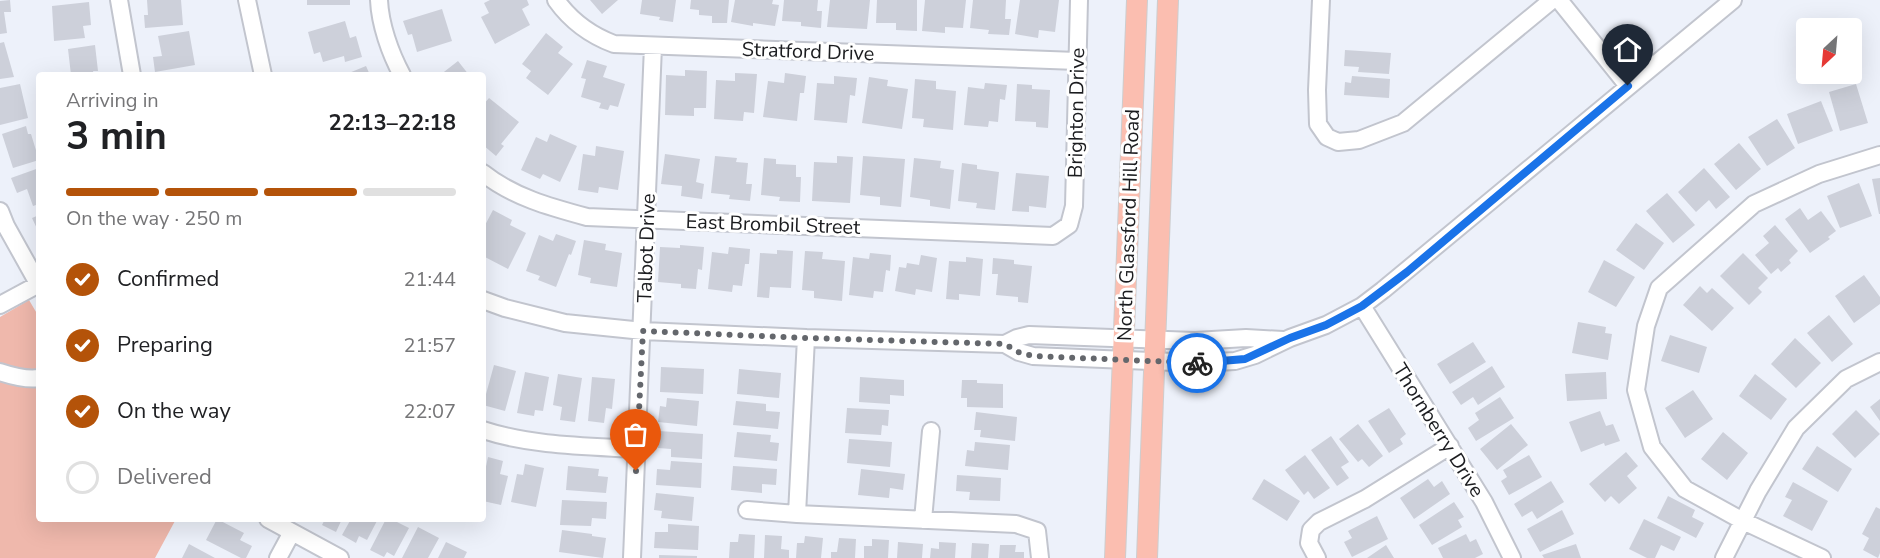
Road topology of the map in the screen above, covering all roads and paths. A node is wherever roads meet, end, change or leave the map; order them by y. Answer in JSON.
{"nodes":[{"id":1,"x":119,"y":0,"type":"edge"},
{"id":2,"x":247,"y":0,"type":"edge"},
{"id":3,"x":379,"y":0,"type":"edge"},
{"id":4,"x":556,"y":0,"type":"edge"},
{"id":5,"x":1079,"y":0,"type":"edge"},
{"id":6,"x":1137,"y":0,"type":"edge"},
{"id":7,"x":1168,"y":0,"type":"edge"},
{"id":8,"x":1321,"y":0,"type":"edge"},
{"id":9,"x":1552,"y":0,"type":"edge"},
{"id":10,"x":1559,"y":0,"type":"edge"},
{"id":11,"x":1733,"y":0,"type":"edge"},
{"id":12,"x":653,"y":46,"type":"junction"},
{"id":13,"x":1077,"y":61,"type":"junction"},
{"id":14,"x":131,"y":72,"type":"edge"},
{"id":15,"x":262,"y":72,"type":"edge"},
{"id":16,"x":400,"y":72,"type":"edge"},
{"id":17,"x":1628,"y":86,"type":"junction"},
{"id":18,"x":1880,"y":155,"type":"edge"},
{"id":19,"x":486,"y":175,"type":"edge"},
{"id":20,"x":0,"y":211,"type":"edge"},
{"id":21,"x":647,"y":219,"type":"junction"},
{"id":22,"x":1070,"y":225,"type":"joint"},
{"id":23,"x":36,"y":279,"type":"edge"},
{"id":24,"x":36,"y":286,"type":"edge"},
{"id":25,"x":486,"y":301,"type":"edge"},
{"id":26,"x":0,"y":305,"type":"edge"},
{"id":27,"x":1362,"y":306,"type":"junction"},
{"id":28,"x":643,"y":331,"type":"junction"},
{"id":29,"x":806,"y":338,"type":"junction"},
{"id":30,"x":1290,"y":338,"type":"junction"},
{"id":31,"x":1124,"y":339,"type":"junction"},
{"id":32,"x":1155,"y":340,"type":"junction"},
{"id":33,"x":1005,"y":344,"type":"junction"},
{"id":34,"x":1123,"y":360,"type":"junction"},
{"id":35,"x":1154,"y":362,"type":"junction"},
{"id":36,"x":1880,"y":362,"type":"edge"},
{"id":37,"x":0,"y":372,"type":"edge"},
{"id":38,"x":36,"y":378,"type":"edge"},
{"id":39,"x":486,"y":431,"type":"edge"},
{"id":40,"x":930,"y":431,"type":"dead end"},
{"id":41,"x":1450,"y":446,"type":"junction"},
{"id":42,"x":638,"y":449,"type":"junction"},
{"id":43,"x":747,"y":510,"type":"dead end"},
{"id":44,"x":796,"y":514,"type":"junction"},
{"id":45,"x":923,"y":520,"type":"junction"},
{"id":46,"x":1743,"y":521,"type":"junction"},
{"id":47,"x":273,"y":522,"type":"edge"},
{"id":48,"x":291,"y":532,"type":"junction"},
{"id":49,"x":1313,"y":550,"type":"edge"},
{"id":50,"x":278,"y":558,"type":"edge"},
{"id":51,"x":340,"y":558,"type":"edge"},
{"id":52,"x":632,"y":558,"type":"edge"},
{"id":53,"x":1040,"y":558,"type":"edge"},
{"id":54,"x":1115,"y":558,"type":"edge"},
{"id":55,"x":1147,"y":558,"type":"edge"},
{"id":56,"x":1512,"y":558,"type":"edge"},
{"id":57,"x":1724,"y":558,"type":"edge"},
{"id":58,"x":1822,"y":558,"type":"edge"}],
"edges":[{"from":1,"to":14,"type":"street"},
{"from":2,"to":15,"type":"street"},
{"from":3,"to":16,"type":"street"},
{"from":4,"to":12,"type":"street","name":"Stratford Drive"},
{"from":5,"to":13,"type":"street","name":"Brighton Drive"},
{"from":6,"to":31,"type":"main road","name":"North Glassford Hill Road"},
{"from":7,"to":32,"type":"main road","name":"North Glassford Hill Road"},
{"from":8,"to":9,"type":"street"},
{"from":10,"to":17,"type":"street"},
{"from":11,"to":17,"type":"street"},
{"from":12,"to":13,"type":"street","name":"Stratford Drive"},
{"from":12,"to":21,"type":"street","name":"Talbot Drive"},
{"from":13,"to":22,"type":"street","name":"Brighton Drive"},
{"from":17,"to":27,"type":"street"},
{"from":18,"to":46,"type":"street"},
{"from":19,"to":21,"type":"street","name":"East Brombil Street"},
{"from":20,"to":23,"type":"street"},
{"from":21,"to":22,"type":"street","name":"East Brombil Street"},
{"from":21,"to":28,"type":"street","name":"Talbot Drive"},
{"from":24,"to":26,"type":"street"},
{"from":25,"to":28,"type":"street"},
{"from":27,"to":30,"type":"street"},
{"from":27,"to":41,"type":"street","name":"Thornberry Drive"},
{"from":28,"to":29,"type":"street"},
{"from":28,"to":42,"type":"street","name":"Talbot Drive"},
{"from":29,"to":33,"type":"street"},
{"from":29,"to":44,"type":"street"},
{"from":30,"to":32,"type":"street"},
{"from":30,"to":35,"type":"street"},
{"from":31,"to":32,"type":"street"},
{"from":31,"to":33,"type":"street"},
{"from":31,"to":34,"type":"main road","name":"North Glassford Hill Road"},
{"from":32,"to":35,"type":"main road","name":"North Glassford Hill Road"},
{"from":33,"to":34,"type":"street"},
{"from":34,"to":35,"type":"street"},
{"from":34,"to":54,"type":"main road","name":"North Glassford Hill Road"},
{"from":35,"to":55,"type":"main road","name":"North Glassford Hill Road"},
{"from":36,"to":46,"type":"street"},
{"from":37,"to":38,"type":"street"},
{"from":39,"to":42,"type":"street"},
{"from":40,"to":45,"type":"street"},
{"from":41,"to":49,"type":"street"},
{"from":41,"to":56,"type":"street","name":"Thornberry Drive"},
{"from":42,"to":52,"type":"street","name":"Talbot Drive"},
{"from":43,"to":44,"type":"street"},
{"from":44,"to":45,"type":"street"},
{"from":45,"to":53,"type":"street"},
{"from":46,"to":57,"type":"street"},
{"from":46,"to":58,"type":"street"},
{"from":47,"to":48,"type":"street"},
{"from":48,"to":50,"type":"street"},
{"from":48,"to":51,"type":"street"}]}
